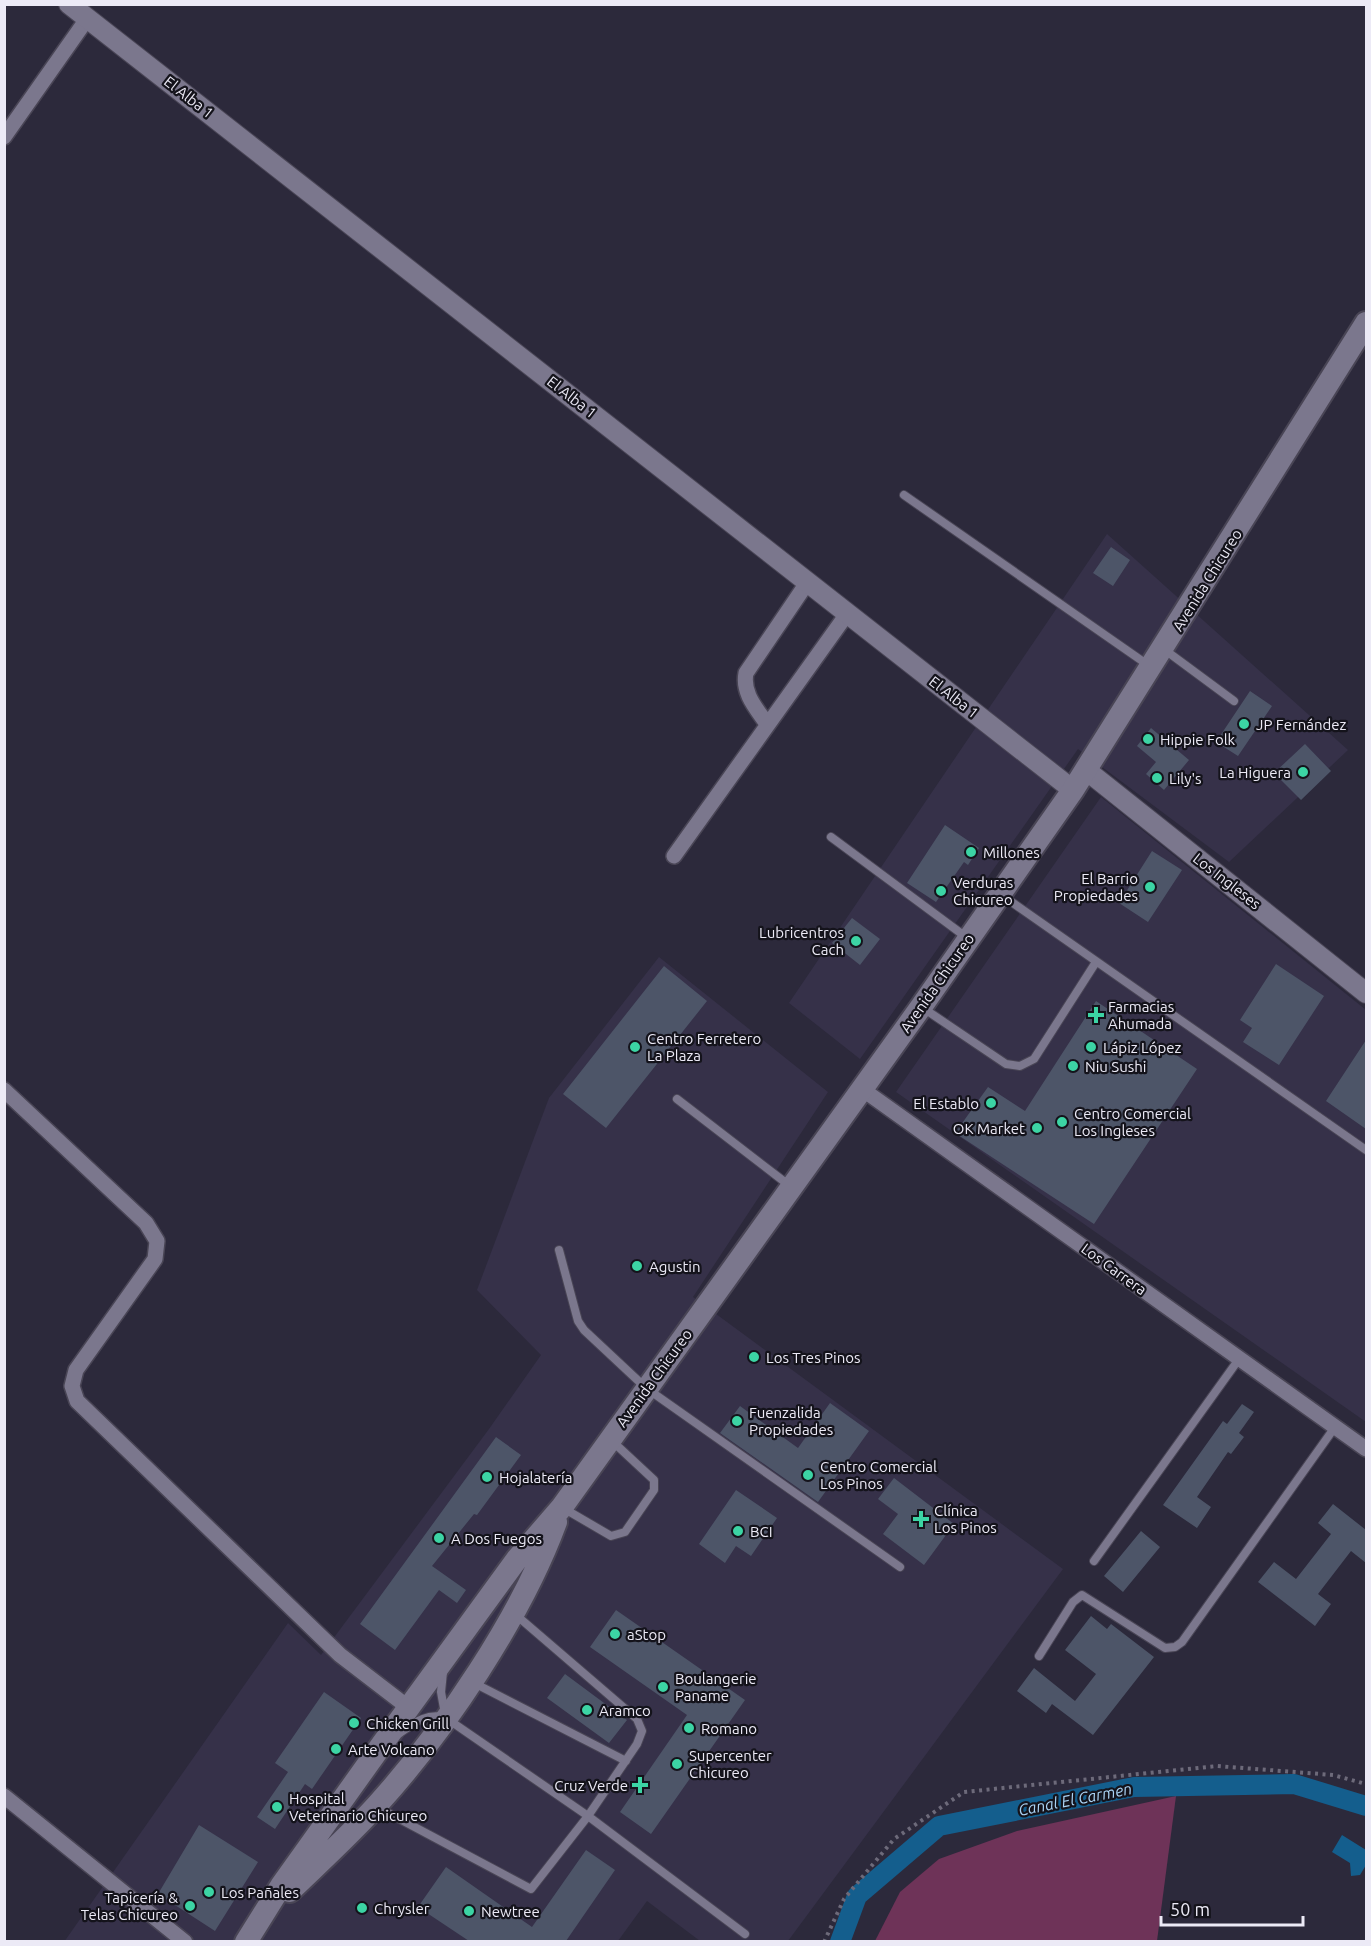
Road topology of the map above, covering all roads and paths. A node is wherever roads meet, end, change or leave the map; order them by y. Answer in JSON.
{"nodes":[{"id":1,"x":69,"y":4,"type":"edge"},
{"id":2,"x":87,"y":19,"type":"junction"},
{"id":3,"x":4,"y":136,"type":"edge"},
{"id":4,"x":1366,"y":323,"type":"edge"},
{"id":5,"x":904,"y":495,"type":"dead end"},
{"id":6,"x":807,"y":583,"type":"junction"},
{"id":7,"x":847,"y":614,"type":"junction"},
{"id":8,"x":1158,"y":658,"type":"junction"},
{"id":9,"x":1234,"y":701,"type":"dead end"},
{"id":10,"x":767,"y":723,"type":"junction"},
{"id":11,"x":1086,"y":770,"type":"junction"},
{"id":12,"x":1073,"y":790,"type":"junction"},
{"id":13,"x":831,"y":837,"type":"dead end"},
{"id":14,"x":674,"y":856,"type":"dead end"},
{"id":15,"x":1000,"y":893,"type":"junction"},
{"id":16,"x":968,"y":938,"type":"junction"},
{"id":17,"x":1096,"y":962,"type":"junction"},
{"id":18,"x":1366,"y":993,"type":"edge"},
{"id":19,"x":921,"y":1007,"type":"junction"},
{"id":20,"x":862,"y":1089,"type":"junction"},
{"id":21,"x":4,"y":1090,"type":"edge"},
{"id":22,"x":677,"y":1099,"type":"dead end"},
{"id":23,"x":1366,"y":1150,"type":"edge"},
{"id":24,"x":791,"y":1187,"type":"junction"},
{"id":25,"x":559,"y":1250,"type":"dead end"},
{"id":26,"x":1239,"y":1359,"type":"junction"},
{"id":27,"x":646,"y":1388,"type":"junction"},
{"id":28,"x":1335,"y":1427,"type":"junction"},
{"id":29,"x":610,"y":1439,"type":"junction"},
{"id":30,"x":1366,"y":1449,"type":"edge"},
{"id":31,"x":562,"y":1507,"type":"junction"},
{"id":32,"x":1094,"y":1561,"type":"dead end"},
{"id":33,"x":900,"y":1567,"type":"dead end"},
{"id":34,"x":513,"y":1613,"type":"junction"},
{"id":35,"x":1039,"y":1656,"type":"dead end"},
{"id":36,"x":444,"y":1662,"type":"junction"},
{"id":37,"x":470,"y":1681,"type":"junction"},
{"id":38,"x":409,"y":1708,"type":"junction"},
{"id":39,"x":446,"y":1718,"type":"junction"},
{"id":40,"x":383,"y":1743,"type":"junction"},
{"id":41,"x":626,"y":1761,"type":"junction"},
{"id":42,"x":1366,"y":1784,"type":"edge"},
{"id":43,"x":4,"y":1796,"type":"edge"},
{"id":44,"x":376,"y":1806,"type":"junction"},
{"id":45,"x":588,"y":1816,"type":"junction"},
{"id":46,"x":264,"y":1916,"type":"junction"},
{"id":47,"x":745,"y":1934,"type":"dead end"},
{"id":48,"x":184,"y":1941,"type":"edge"},
{"id":49,"x":246,"y":1941,"type":"edge"},
{"id":50,"x":824,"y":1941,"type":"edge"}],
"edges":[{"from":1,"to":2,"type":"street","name":"El Alba 1"},
{"from":2,"to":3,"type":"street"},
{"from":2,"to":6,"type":"street","name":"El Alba 1"},
{"from":4,"to":8,"type":"main road","name":"Avenida Chicureo"},
{"from":5,"to":8,"type":"lane"},
{"from":6,"to":7,"type":"street","name":"El Alba 1"},
{"from":6,"to":10,"type":"street"},
{"from":7,"to":10,"type":"street"},
{"from":7,"to":12,"type":"street","name":"El Alba 1"},
{"from":8,"to":9,"type":"lane"},
{"from":8,"to":11,"type":"main road","name":"Avenida Chicureo"},
{"from":10,"to":14,"type":"street"},
{"from":11,"to":12,"type":"main road","name":"Avenida Chicureo"},
{"from":11,"to":18,"type":"street","name":"Los Ingleses"},
{"from":12,"to":15,"type":"main road","name":"Avenida Chicureo"},
{"from":13,"to":16,"type":"lane"},
{"from":15,"to":16,"type":"main road","name":"Avenida Chicureo"},
{"from":15,"to":17,"type":"lane"},
{"from":16,"to":19,"type":"main road","name":"Avenida Chicureo"},
{"from":17,"to":19,"type":"lane"},
{"from":17,"to":23,"type":"lane"},
{"from":19,"to":20,"type":"main road","name":"Avenida Chicureo"},
{"from":20,"to":24,"type":"main road","name":"Avenida Chicureo"},
{"from":20,"to":26,"type":"street","name":"Los Carrera"},
{"from":21,"to":38,"type":"street"},
{"from":22,"to":24,"type":"lane"},
{"from":24,"to":27,"type":"main road","name":"Avenida Chicureo"},
{"from":25,"to":27,"type":"lane"},
{"from":26,"to":28,"type":"street","name":"Los Carrera"},
{"from":26,"to":32,"type":"lane"},
{"from":27,"to":29,"type":"main road","name":"Avenida Chicureo"},
{"from":27,"to":33,"type":"lane"},
{"from":28,"to":30,"type":"street","name":"Los Carrera"},
{"from":28,"to":35,"type":"lane"},
{"from":29,"to":31,"type":"main road","name":"Avenida Chicureo"},
{"from":29,"to":31,"type":"lane"},
{"from":31,"to":34,"type":"main road","name":"Avenida Chicureo"},
{"from":31,"to":36,"type":"main road","name":"Avenida Chicureo"},
{"from":34,"to":37,"type":"main road","name":"Avenida Chicureo"},
{"from":34,"to":41,"type":"lane"},
{"from":36,"to":38,"type":"main road","name":"Avenida Chicureo"},
{"from":36,"to":39,"type":"lane"},
{"from":37,"to":39,"type":"main road","name":"Avenida Chicureo"},
{"from":37,"to":41,"type":"lane"},
{"from":38,"to":40,"type":"main road","name":"Avenida Chicureo"},
{"from":39,"to":40,"type":"lane"},
{"from":39,"to":44,"type":"main road","name":"Avenida Chicureo"},
{"from":39,"to":45,"type":"lane"},
{"from":40,"to":46,"type":"main road","name":"Avenida Chicureo"},
{"from":41,"to":45,"type":"lane"},
{"from":42,"to":50,"type":"path"},
{"from":43,"to":48,"type":"street"},
{"from":44,"to":45,"type":"lane"},
{"from":44,"to":46,"type":"main road","name":"Avenida Chicureo"},
{"from":45,"to":47,"type":"lane"},
{"from":46,"to":49,"type":"main road","name":"Avenida Chicureo"}]}
